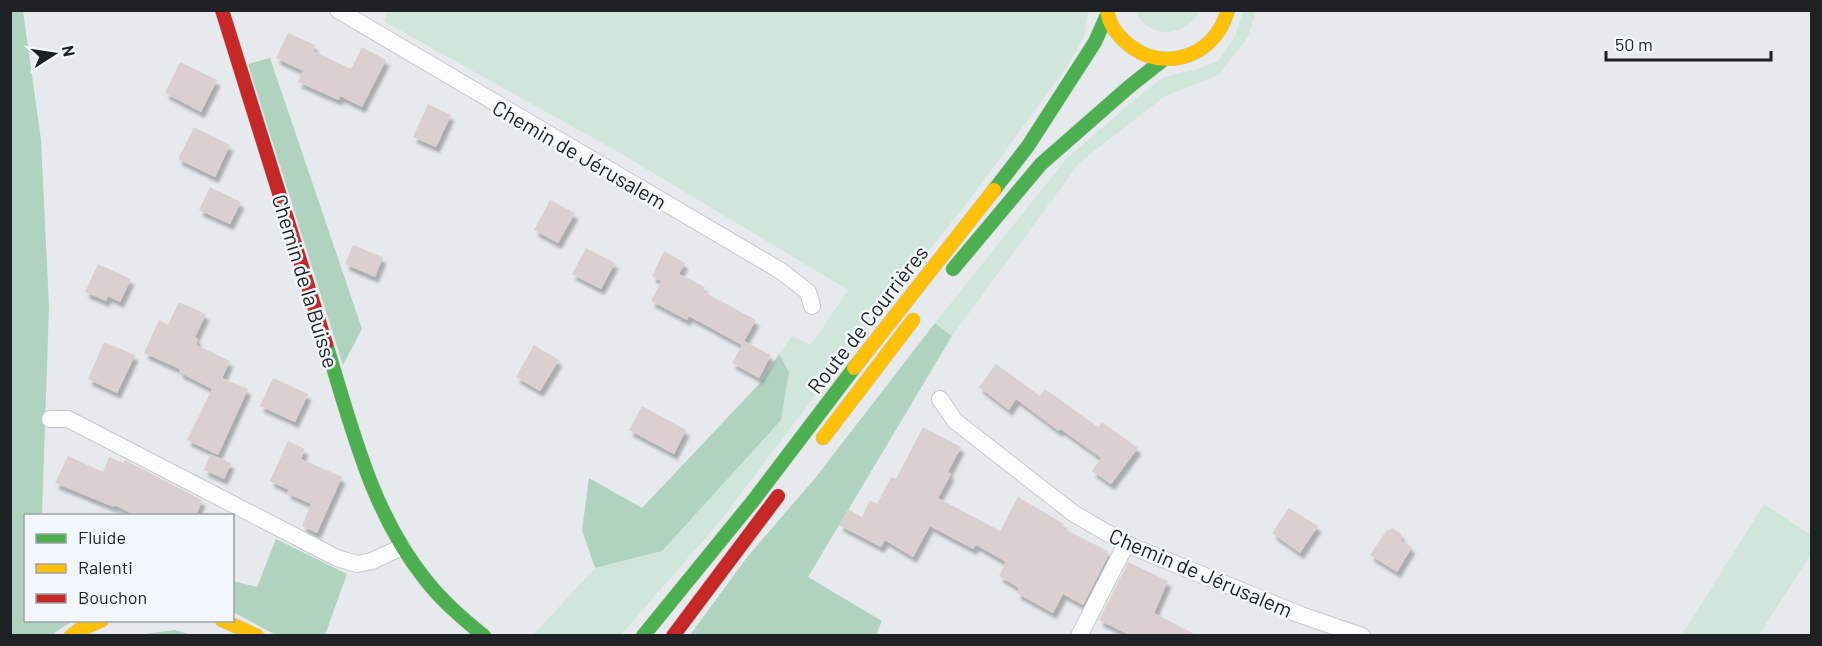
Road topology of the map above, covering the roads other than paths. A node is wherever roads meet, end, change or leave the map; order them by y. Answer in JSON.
{"nodes":[{"id":1,"x":222,"y":10,"type":"edge"},
{"id":2,"x":338,"y":10,"type":"edge"},
{"id":3,"x":1228,"y":10,"type":"edge"},
{"id":4,"x":1107,"y":13,"type":"edge"},
{"id":5,"x":1163,"y":60,"type":"junction"},
{"id":6,"x":944,"y":280,"type":"dead end"},
{"id":7,"x":812,"y":306,"type":"dead end"},
{"id":8,"x":922,"y":309,"type":"dead end"},
{"id":9,"x":940,"y":399,"type":"dead end"},
{"id":10,"x":50,"y":419,"type":"dead end"},
{"id":11,"x":816,"y":446,"type":"dead end"},
{"id":12,"x":788,"y":482,"type":"dead end"},
{"id":13,"x":1126,"y":544,"type":"junction"},
{"id":14,"x":402,"y":547,"type":"junction"},
{"id":15,"x":99,"y":622,"type":"edge"},
{"id":16,"x":224,"y":622,"type":"edge"},
{"id":17,"x":71,"y":636,"type":"edge"},
{"id":18,"x":257,"y":636,"type":"edge"},
{"id":19,"x":484,"y":636,"type":"edge"},
{"id":20,"x":643,"y":636,"type":"edge"},
{"id":21,"x":673,"y":636,"type":"edge"},
{"id":22,"x":1079,"y":636,"type":"edge"},
{"id":23,"x":1362,"y":636,"type":"edge"}],
"edges":[{"from":1,"to":14,"type":"main road","name":"Chemin de la Buisse"},
{"from":2,"to":7,"type":"street","name":"Chemin de Jérusalem"},
{"from":3,"to":5,"type":"main road"},
{"from":4,"to":5,"type":"main road"},
{"from":4,"to":20,"type":"main road","name":"Route de Courrières"},
{"from":5,"to":6,"type":"main road","name":"Route de Courrières"},
{"from":8,"to":11,"type":"main road","name":"Route de Courrières"},
{"from":9,"to":13,"type":"street","name":"Chemin de Jérusalem"},
{"from":10,"to":14,"type":"street"},
{"from":12,"to":21,"type":"main road"},
{"from":13,"to":22,"type":"street"},
{"from":13,"to":23,"type":"street","name":"Chemin de Jérusalem"},
{"from":14,"to":19,"type":"main road","name":"Chemin de la Buisse"},
{"from":15,"to":17,"type":"main road"},
{"from":16,"to":18,"type":"main road"}]}
